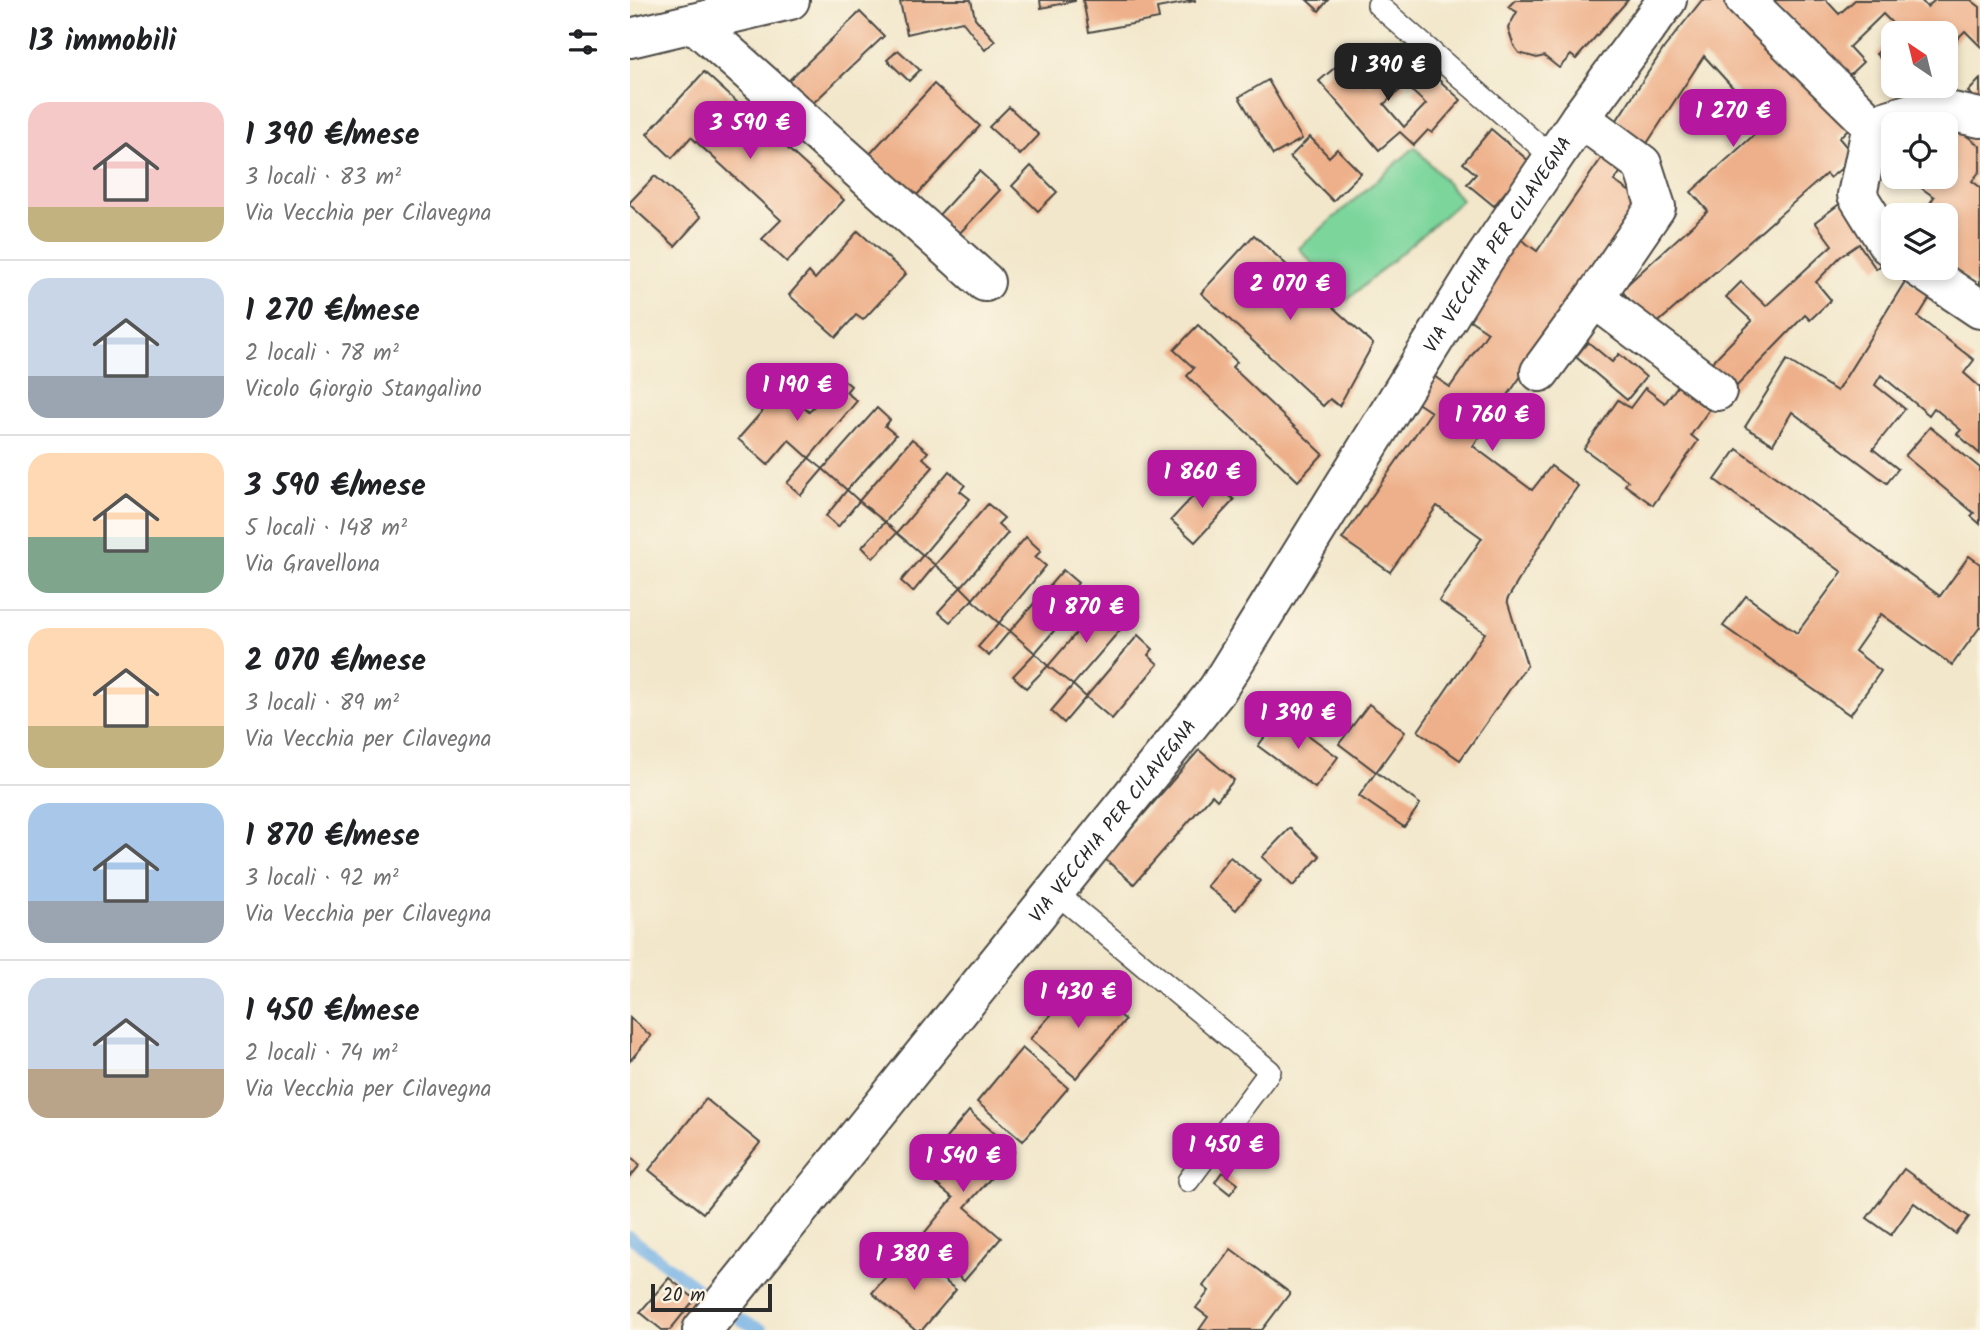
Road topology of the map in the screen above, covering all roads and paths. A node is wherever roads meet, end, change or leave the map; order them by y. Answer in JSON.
{"nodes":[{"id":1,"x":790,"y":0,"type":"edge"},
{"id":2,"x":1667,"y":0,"type":"edge"},
{"id":3,"x":1745,"y":0,"type":"edge"},
{"id":4,"x":1378,"y":5,"type":"dead end"},
{"id":5,"x":694,"y":23,"type":"junction"},
{"id":6,"x":630,"y":38,"type":"edge"},
{"id":7,"x":1580,"y":118,"type":"junction"},
{"id":8,"x":1980,"y":118,"type":"edge"},
{"id":9,"x":1872,"y":125,"type":"junction"},
{"id":10,"x":1553,"y":158,"type":"junction"},
{"id":11,"x":1881,"y":234,"type":"edge"},
{"id":12,"x":1937,"y":280,"type":"edge"},
{"id":13,"x":985,"y":282,"type":"dead end"},
{"id":14,"x":1594,"y":298,"type":"junction"},
{"id":15,"x":1980,"y":309,"type":"edge"},
{"id":16,"x":1540,"y":372,"type":"dead end"},
{"id":17,"x":1717,"y":391,"type":"dead end"},
{"id":18,"x":1055,"y":892,"type":"junction"},
{"id":19,"x":1188,"y":1181,"type":"dead end"},
{"id":20,"x":703,"y":1330,"type":"edge"}],
"edges":[{"from":1,"to":5,"type":"street"},
{"from":2,"to":7,"type":"street","name":"VIA VECCHIA PER CILAVEGNA"},
{"from":3,"to":9,"type":"street"},
{"from":4,"to":10,"type":"lane"},
{"from":5,"to":6,"type":"street"},
{"from":5,"to":13,"type":"street"},
{"from":7,"to":10,"type":"street","name":"VIA VECCHIA PER CILAVEGNA"},
{"from":7,"to":14,"type":"street"},
{"from":8,"to":9,"type":"street"},
{"from":9,"to":11,"type":"street"},
{"from":10,"to":18,"type":"street","name":"VIA VECCHIA PER CILAVEGNA"},
{"from":12,"to":15,"type":"street"},
{"from":14,"to":16,"type":"street"},
{"from":14,"to":17,"type":"street"},
{"from":18,"to":19,"type":"lane"},
{"from":18,"to":20,"type":"street","name":"VIA VECCHIA PER CILAVEGNA"}]}
